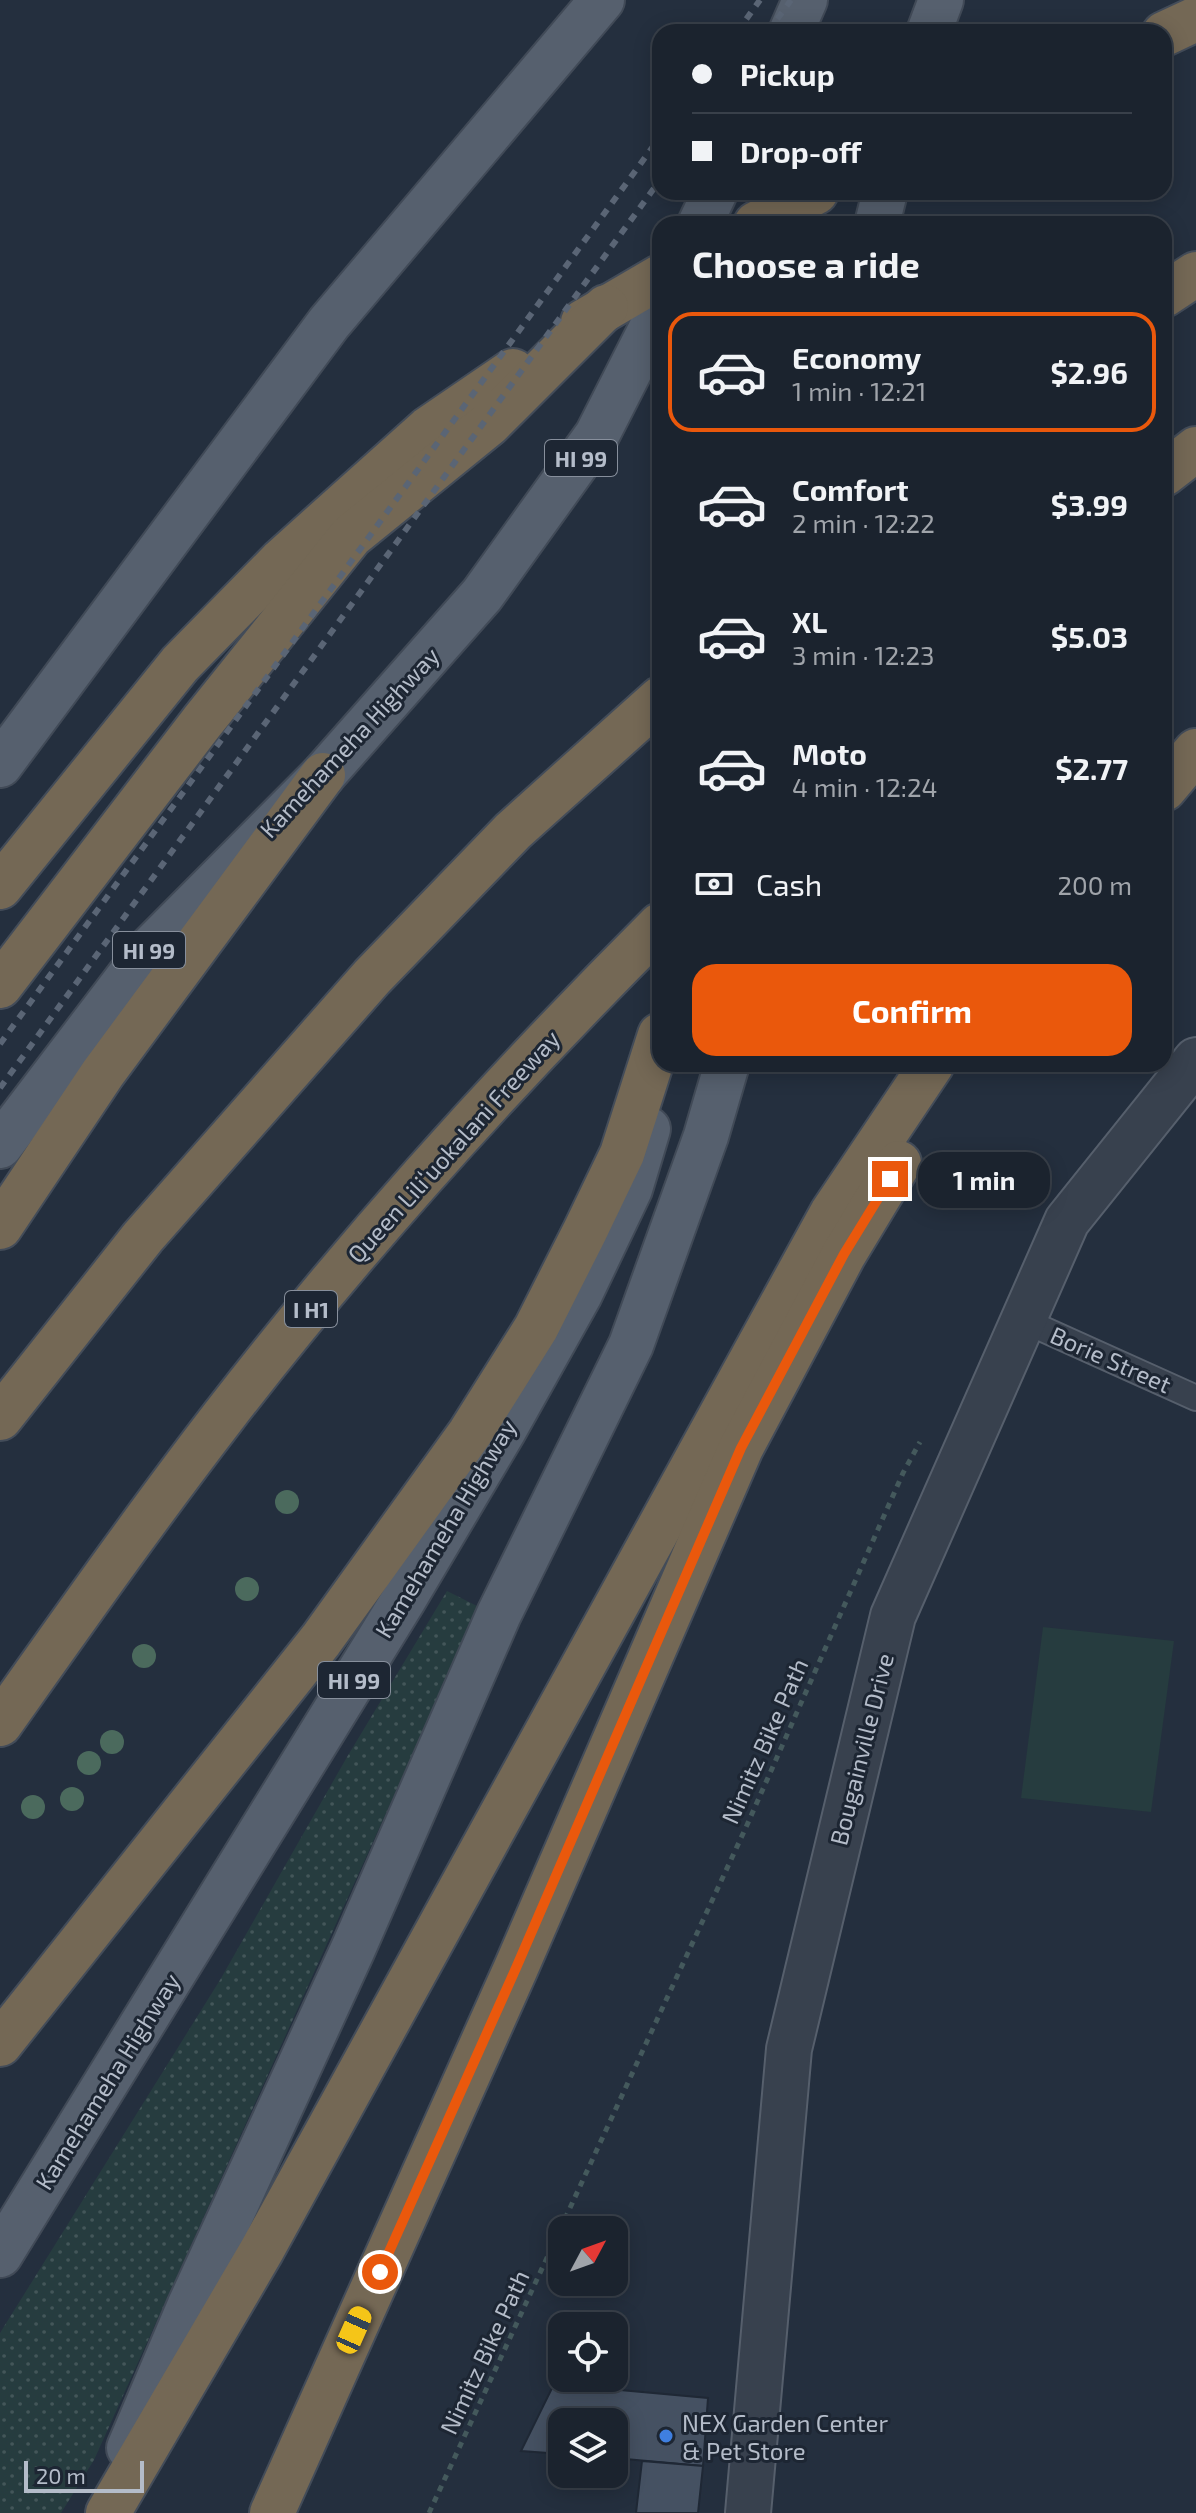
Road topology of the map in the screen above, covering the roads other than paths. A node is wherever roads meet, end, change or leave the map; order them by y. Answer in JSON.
{"nodes":[{"id":1,"x":602,"y":0,"type":"edge"},
{"id":2,"x":805,"y":0,"type":"edge"},
{"id":3,"x":941,"y":0,"type":"edge"},
{"id":4,"x":1196,"y":19,"type":"edge"},
{"id":5,"x":794,"y":24,"type":"edge"},
{"id":6,"x":932,"y":24,"type":"edge"},
{"id":7,"x":1172,"y":30,"type":"edge"},
{"id":8,"x":801,"y":200,"type":"edge"},
{"id":9,"x":771,"y":216,"type":"edge"},
{"id":10,"x":1196,"y":274,"type":"edge"},
{"id":11,"x":652,"y":281,"type":"edge"},
{"id":12,"x":1172,"y":290,"type":"edge"},
{"id":13,"x":606,"y":307,"type":"junction"},
{"id":14,"x":652,"y":327,"type":"edge"},
{"id":15,"x":1196,"y":449,"type":"edge"},
{"id":16,"x":1172,"y":468,"type":"edge"},
{"id":17,"x":652,"y":706,"type":"edge"},
{"id":18,"x":1196,"y":723,"type":"edge"},
{"id":19,"x":1196,"y":751,"type":"edge"},
{"id":20,"x":1172,"y":752,"type":"edge"},
{"id":21,"x":0,"y":765,"type":"edge"},
{"id":22,"x":323,"y":775,"type":"junction"},
{"id":23,"x":1172,"y":780,"type":"edge"},
{"id":24,"x":0,"y":887,"type":"edge"},
{"id":25,"x":652,"y":933,"type":"edge"},
{"id":26,"x":0,"y":986,"type":"edge"},
{"id":27,"x":1196,"y":1060,"type":"edge"},
{"id":28,"x":725,"y":1072,"type":"edge"},
{"id":29,"x":927,"y":1072,"type":"edge"},
{"id":30,"x":956,"y":1072,"type":"edge"},
{"id":31,"x":655,"y":1082,"type":"edge"},
{"id":32,"x":0,"y":1146,"type":"edge"},
{"id":33,"x":0,"y":1227,"type":"edge"},
{"id":34,"x":1025,"y":1321,"type":"junction"},
{"id":35,"x":1196,"y":1398,"type":"edge"},
{"id":36,"x":0,"y":1418,"type":"edge"},
{"id":37,"x":0,"y":1724,"type":"edge"},
{"id":38,"x":0,"y":2044,"type":"edge"},
{"id":39,"x":0,"y":2255,"type":"edge"},
{"id":40,"x":102,"y":2513,"type":"edge"},
{"id":41,"x":108,"y":2513,"type":"edge"},
{"id":42,"x":272,"y":2513,"type":"edge"},
{"id":43,"x":748,"y":2513,"type":"edge"}],
"edges":[{"from":1,"to":21,"type":"main road"},
{"from":2,"to":5,"type":"main road"},
{"from":3,"to":6,"type":"main road"},
{"from":4,"to":7,"type":"highway"},
{"from":8,"to":9,"type":"highway"},
{"from":10,"to":12,"type":"highway"},
{"from":11,"to":13,"type":"highway"},
{"from":13,"to":24,"type":"highway"},
{"from":13,"to":26,"type":"highway"},
{"from":14,"to":22,"type":"main road","name":"Kamehameha Highway","number":"HI 99"},
{"from":15,"to":16,"type":"highway"},
{"from":17,"to":36,"type":"highway"},
{"from":18,"to":20,"type":"highway"},
{"from":19,"to":23,"type":"highway"},
{"from":22,"to":32,"type":"main road","name":"Kamehameha Highway","number":"HI 99"},
{"from":22,"to":33,"type":"highway"},
{"from":25,"to":37,"type":"highway","name":"Queen Liliʻuokalani Freeway","number":"I H1"},
{"from":27,"to":34,"type":"street","name":"Bougainville Drive"},
{"from":28,"to":40,"type":"main road"},
{"from":29,"to":41,"type":"highway"},
{"from":30,"to":42,"type":"highway"},
{"from":31,"to":38,"type":"highway"},
{"from":31,"to":39,"type":"main road","name":"Kamehameha Highway","number":"HI 99"},
{"from":34,"to":35,"type":"lane","name":"Borie Street"},
{"from":34,"to":43,"type":"street","name":"Bougainville Drive"}]}
